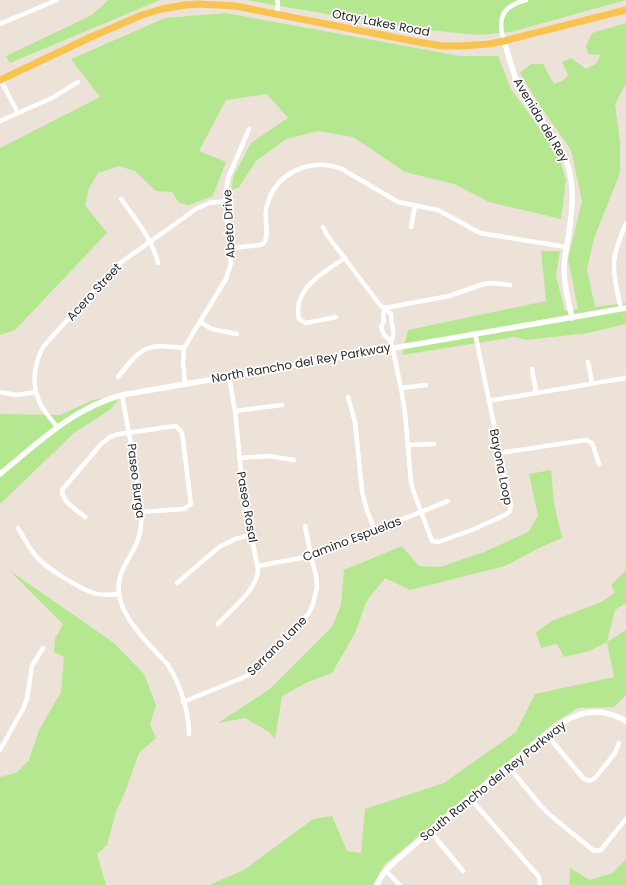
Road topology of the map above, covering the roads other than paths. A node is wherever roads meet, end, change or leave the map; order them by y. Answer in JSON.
{"nodes":[{"id":1,"x":57,"y":0,"type":"edge"},
{"id":2,"x":277,"y":0,"type":"edge"},
{"id":3,"x":526,"y":0,"type":"edge"},
{"id":4,"x":626,"y":10,"type":"edge"},
{"id":5,"x":277,"y":14,"type":"junction"},
{"id":6,"x":0,"y":24,"type":"edge"},
{"id":7,"x":504,"y":41,"type":"junction"},
{"id":8,"x":0,"y":80,"type":"edge"},
{"id":9,"x":78,"y":82,"type":"dead end"},
{"id":10,"x":18,"y":113,"type":"junction"},
{"id":11,"x":0,"y":121,"type":"edge"},
{"id":12,"x":249,"y":129,"type":"dead end"},
{"id":13,"x":121,"y":199,"type":"dead end"},
{"id":14,"x":225,"y":201,"type":"junction"},
{"id":15,"x":416,"y":206,"type":"junction"},
{"id":16,"x":626,"y":223,"type":"edge"},
{"id":17,"x":323,"y":226,"type":"dead end"},
{"id":18,"x":411,"y":228,"type":"dead end"},
{"id":19,"x":151,"y":241,"type":"junction"},
{"id":20,"x":566,"y":247,"type":"junction"},
{"id":21,"x":230,"y":248,"type":"junction"},
{"id":22,"x":344,"y":258,"type":"junction"},
{"id":23,"x":158,"y":263,"type":"dead end"},
{"id":24,"x":510,"y":285,"type":"dead end"},
{"id":25,"x":385,"y":308,"type":"junction"},
{"id":26,"x":624,"y":309,"type":"edge"},
{"id":27,"x":336,"y":317,"type":"dead end"},
{"id":28,"x":572,"y":318,"type":"junction"},
{"id":29,"x":390,"y":321,"type":"junction"},
{"id":30,"x":200,"y":322,"type":"junction"},
{"id":31,"x":384,"y":322,"type":"junction"},
{"id":32,"x":475,"y":333,"type":"junction"},
{"id":33,"x":237,"y":334,"type":"dead end"},
{"id":34,"x":392,"y":344,"type":"junction"},
{"id":35,"x":184,"y":348,"type":"junction"},
{"id":36,"x":588,"y":362,"type":"dead end"},
{"id":37,"x":532,"y":368,"type":"dead end"},
{"id":38,"x":229,"y":376,"type":"junction"},
{"id":39,"x":118,"y":377,"type":"dead end"},
{"id":40,"x":626,"y":378,"type":"edge"},
{"id":41,"x":185,"y":383,"type":"junction"},
{"id":42,"x":592,"y":384,"type":"junction"},
{"id":43,"x":426,"y":385,"type":"dead end"},
{"id":44,"x":401,"y":388,"type":"junction"},
{"id":45,"x":0,"y":392,"type":"edge"},
{"id":46,"x":36,"y":392,"type":"junction"},
{"id":47,"x":536,"y":392,"type":"junction"},
{"id":48,"x":122,"y":395,"type":"junction"},
{"id":49,"x":348,"y":397,"type":"dead end"},
{"id":50,"x":488,"y":401,"type":"junction"},
{"id":51,"x":282,"y":405,"type":"dead end"},
{"id":52,"x":235,"y":411,"type":"junction"},
{"id":53,"x":57,"y":427,"type":"junction"},
{"id":54,"x":129,"y":432,"type":"junction"},
{"id":55,"x":434,"y":444,"type":"dead end"},
{"id":56,"x":408,"y":446,"type":"junction"},
{"id":57,"x":499,"y":453,"type":"junction"},
{"id":58,"x":239,"y":458,"type":"junction"},
{"id":59,"x":294,"y":460,"type":"dead end"},
{"id":60,"x":599,"y":464,"type":"dead end"},
{"id":61,"x":0,"y":474,"type":"edge"},
{"id":62,"x":448,"y":501,"type":"dead end"},
{"id":63,"x":142,"y":512,"type":"junction"},
{"id":64,"x":421,"y":512,"type":"junction"},
{"id":65,"x":85,"y":517,"type":"dead end"},
{"id":66,"x":305,"y":526,"type":"dead end"},
{"id":67,"x":18,"y":528,"type":"dead end"},
{"id":68,"x":375,"y":530,"type":"junction"},
{"id":69,"x":251,"y":535,"type":"junction"},
{"id":70,"x":311,"y":556,"type":"junction"},
{"id":71,"x":258,"y":566,"type":"junction"},
{"id":72,"x":177,"y":583,"type":"dead end"},
{"id":73,"x":119,"y":594,"type":"junction"},
{"id":74,"x":218,"y":624,"type":"dead end"},
{"id":75,"x":43,"y":648,"type":"dead end"},
{"id":76,"x":183,"y":702,"type":"junction"},
{"id":77,"x":626,"y":720,"type":"edge"},
{"id":78,"x":189,"y":734,"type":"dead end"},
{"id":79,"x":547,"y":735,"type":"junction"},
{"id":80,"x":619,"y":744,"type":"dead end"},
{"id":81,"x":0,"y":750,"type":"edge"},
{"id":82,"x":508,"y":766,"type":"junction"},
{"id":83,"x":470,"y":798,"type":"junction"},
{"id":84,"x":626,"y":819,"type":"edge"},
{"id":85,"x":430,"y":831,"type":"junction"},
{"id":86,"x":463,"y":870,"type":"dead end"},
{"id":87,"x":386,"y":871,"type":"junction"},
{"id":88,"x":377,"y":885,"type":"edge"},
{"id":89,"x":400,"y":885,"type":"edge"},
{"id":90,"x":540,"y":885,"type":"edge"}],
"edges":[{"from":1,"to":6,"type":"street"},
{"from":2,"to":5,"type":"street"},
{"from":3,"to":7,"type":"street"},
{"from":4,"to":7,"type":"main road","name":"Otay Lakes Road"},
{"from":5,"to":7,"type":"main road","name":"Otay Lakes Road"},
{"from":5,"to":8,"type":"main road","name":"Otay Lakes Road"},
{"from":7,"to":20,"type":"street","name":"Avenida del Rey"},
{"from":8,"to":10,"type":"street"},
{"from":9,"to":10,"type":"street"},
{"from":10,"to":11,"type":"street"},
{"from":12,"to":14,"type":"street","name":"Abeto Drive"},
{"from":13,"to":19,"type":"street"},
{"from":14,"to":19,"type":"street","name":"Acero Street"},
{"from":14,"to":21,"type":"street","name":"Abeto Drive"},
{"from":15,"to":18,"type":"street"},
{"from":15,"to":20,"type":"street"},
{"from":15,"to":21,"type":"street"},
{"from":16,"to":26,"type":"street"},
{"from":17,"to":22,"type":"street"},
{"from":19,"to":23,"type":"street"},
{"from":19,"to":46,"type":"street","name":"Acero Street"},
{"from":20,"to":28,"type":"street","name":"Avenida del Rey"},
{"from":21,"to":30,"type":"street","name":"Abeto Drive"},
{"from":22,"to":25,"type":"street"},
{"from":22,"to":27,"type":"street"},
{"from":24,"to":25,"type":"street"},
{"from":25,"to":29,"type":"street"},
{"from":25,"to":31,"type":"street"},
{"from":26,"to":28,"type":"street","name":"North Rancho del Rey Parkway"},
{"from":28,"to":32,"type":"street","name":"North Rancho del Rey Parkway"},
{"from":29,"to":31,"type":"street"},
{"from":29,"to":34,"type":"street"},
{"from":30,"to":33,"type":"street"},
{"from":30,"to":35,"type":"street","name":"Abeto Drive"},
{"from":31,"to":34,"type":"street"},
{"from":32,"to":34,"type":"street","name":"North Rancho del Rey Parkway"},
{"from":32,"to":50,"type":"street","name":"Bayona Loop"},
{"from":34,"to":38,"type":"street","name":"North Rancho del Rey Parkway"},
{"from":34,"to":44,"type":"street","name":"Bayona Loop"},
{"from":35,"to":39,"type":"street"},
{"from":35,"to":41,"type":"street"},
{"from":36,"to":42,"type":"street"},
{"from":37,"to":47,"type":"street"},
{"from":38,"to":41,"type":"street","name":"North Rancho del Rey Parkway"},
{"from":38,"to":52,"type":"street","name":"Paseo Rosal"},
{"from":40,"to":42,"type":"street"},
{"from":41,"to":48,"type":"street","name":"North Rancho del Rey Parkway"},
{"from":42,"to":47,"type":"street"},
{"from":43,"to":44,"type":"street"},
{"from":44,"to":56,"type":"street","name":"Bayona Loop"},
{"from":45,"to":46,"type":"street"},
{"from":46,"to":53,"type":"street","name":"Acero Street"},
{"from":47,"to":50,"type":"street"},
{"from":48,"to":53,"type":"street","name":"North Rancho del Rey Parkway"},
{"from":48,"to":54,"type":"street","name":"Paseo Burga"},
{"from":49,"to":68,"type":"street"},
{"from":50,"to":57,"type":"street","name":"Bayona Loop"},
{"from":51,"to":52,"type":"street"},
{"from":52,"to":58,"type":"street","name":"Paseo Rosal"},
{"from":53,"to":61,"type":"street","name":"North Rancho del Rey Parkway"},
{"from":54,"to":63,"type":"street","name":"Paseo Burga"},
{"from":54,"to":63,"type":"street"},
{"from":54,"to":65,"type":"street"},
{"from":55,"to":56,"type":"street"},
{"from":56,"to":64,"type":"street","name":"Bayona Loop"},
{"from":57,"to":60,"type":"street"},
{"from":57,"to":64,"type":"street","name":"Bayona Loop"},
{"from":58,"to":59,"type":"street"},
{"from":58,"to":69,"type":"street","name":"Paseo Rosal"},
{"from":62,"to":64,"type":"street","name":"Camino Espuelas"},
{"from":63,"to":73,"type":"street","name":"Paseo Burga"},
{"from":64,"to":68,"type":"street","name":"Camino Espuelas"},
{"from":66,"to":70,"type":"street","name":"Serrano Lane"},
{"from":67,"to":73,"type":"street"},
{"from":68,"to":70,"type":"street","name":"Camino Espuelas"},
{"from":69,"to":71,"type":"street","name":"Paseo Rosal"},
{"from":69,"to":72,"type":"street"},
{"from":70,"to":71,"type":"street","name":"Camino Espuelas"},
{"from":70,"to":76,"type":"street","name":"Serrano Lane"},
{"from":71,"to":74,"type":"street","name":"Paseo Rosal"},
{"from":73,"to":76,"type":"street","name":"Paseo Burga"},
{"from":75,"to":81,"type":"street"},
{"from":76,"to":78,"type":"street","name":"Paseo Burga"},
{"from":77,"to":79,"type":"street","name":"South Rancho del Rey Parkway"},
{"from":79,"to":80,"type":"street"},
{"from":79,"to":82,"type":"street","name":"South Rancho del Rey Parkway"},
{"from":82,"to":83,"type":"street","name":"South Rancho del Rey Parkway"},
{"from":82,"to":84,"type":"street"},
{"from":83,"to":85,"type":"street","name":"South Rancho del Rey Parkway"},
{"from":83,"to":90,"type":"street"},
{"from":85,"to":86,"type":"street"},
{"from":85,"to":87,"type":"street","name":"South Rancho del Rey Parkway"},
{"from":87,"to":88,"type":"street","name":"South Rancho del Rey Parkway"},
{"from":87,"to":89,"type":"street"}]}
